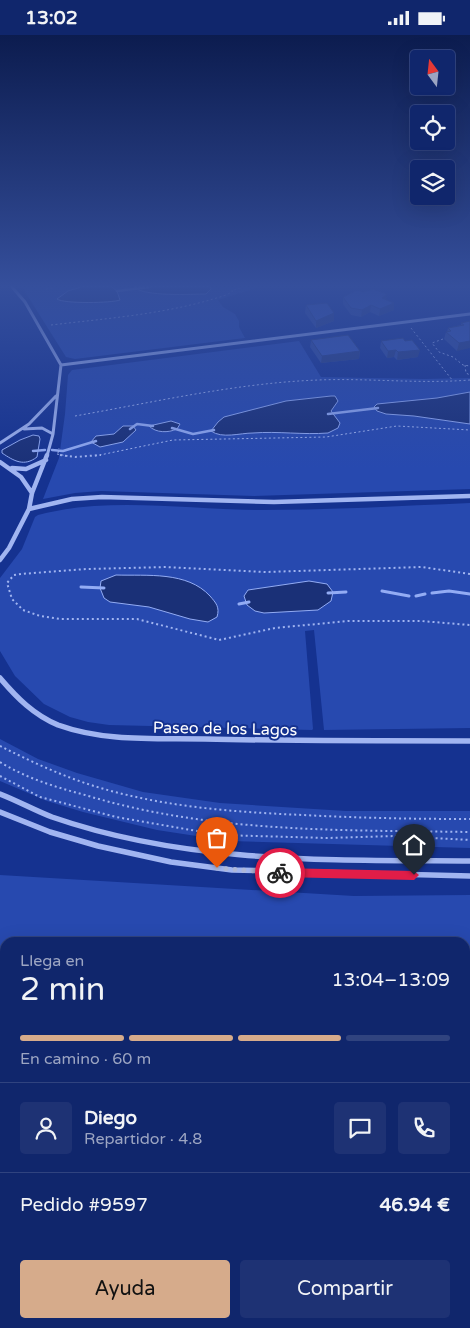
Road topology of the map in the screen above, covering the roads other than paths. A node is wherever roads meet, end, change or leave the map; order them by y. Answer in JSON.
{"nodes":[{"id":1,"x":50,"y":347,"type":"edge"},
{"id":2,"x":206,"y":347,"type":"edge"},
{"id":3,"x":60,"y":365,"type":"junction"},
{"id":4,"x":57,"y":395,"type":"junction"},
{"id":5,"x":21,"y":430,"type":"junction"},
{"id":6,"x":53,"y":433,"type":"junction"},
{"id":7,"x":0,"y":443,"type":"edge"},
{"id":8,"x":46,"y":460,"type":"junction"},
{"id":9,"x":0,"y":462,"type":"edge"},
{"id":10,"x":7,"y":466,"type":"junction"},
{"id":11,"x":32,"y":493,"type":"junction"},
{"id":12,"x":470,"y":496,"type":"edge"},
{"id":13,"x":29,"y":509,"type":"junction"},
{"id":14,"x":0,"y":560,"type":"edge"},
{"id":15,"x":0,"y":678,"type":"edge"},
{"id":16,"x":470,"y":741,"type":"edge"},
{"id":17,"x":0,"y":794,"type":"edge"},
{"id":18,"x":0,"y":812,"type":"edge"},
{"id":19,"x":470,"y":861,"type":"edge"},
{"id":20,"x":470,"y":877,"type":"edge"}],
"edges":[{"from":1,"to":3,"type":"street"},
{"from":2,"to":3,"type":"street"},
{"from":3,"to":4,"type":"street"},
{"from":4,"to":5,"type":"street"},
{"from":4,"to":6,"type":"street"},
{"from":5,"to":6,"type":"street"},
{"from":5,"to":7,"type":"street"},
{"from":6,"to":8,"type":"street"},
{"from":8,"to":10,"type":"street"},
{"from":8,"to":11,"type":"street"},
{"from":9,"to":10,"type":"street"},
{"from":10,"to":11,"type":"street"},
{"from":11,"to":13,"type":"street"},
{"from":12,"to":13,"type":"street"},
{"from":13,"to":14,"type":"street"},
{"from":15,"to":16,"type":"street","name":"Paseo de los Lagos"},
{"from":17,"to":19,"type":"street"},
{"from":18,"to":20,"type":"street"}]}
